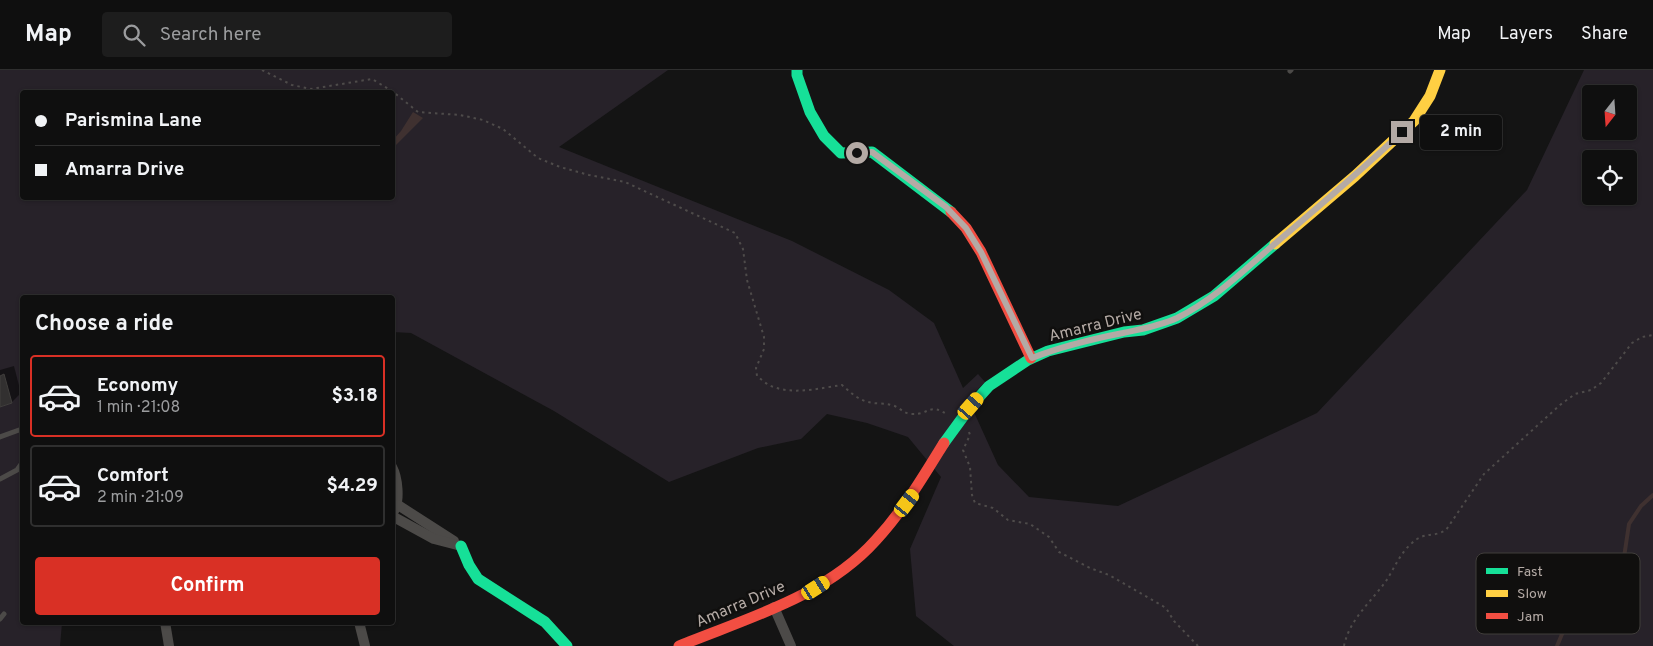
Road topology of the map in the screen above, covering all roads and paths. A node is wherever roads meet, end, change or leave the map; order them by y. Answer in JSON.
{"nodes":[{"id":1,"x":262,"y":70,"type":"edge"},
{"id":2,"x":798,"y":70,"type":"edge"},
{"id":3,"x":1440,"y":70,"type":"edge"},
{"id":4,"x":390,"y":90,"type":"edge"},
{"id":5,"x":395,"y":93,"type":"edge"},
{"id":6,"x":1653,"y":335,"type":"edge"},
{"id":7,"x":1032,"y":358,"type":"junction"},
{"id":8,"x":954,"y":420,"type":"dead end"},
{"id":9,"x":968,"y":428,"type":"dead end"},
{"id":10,"x":20,"y":431,"type":"edge"},
{"id":11,"x":0,"y":437,"type":"edge"},
{"id":12,"x":20,"y":465,"type":"edge"},
{"id":13,"x":0,"y":479,"type":"edge"},
{"id":14,"x":395,"y":513,"type":"edge"},
{"id":15,"x":462,"y":546,"type":"joint"},
{"id":16,"x":774,"y":607,"type":"junction"},
{"id":17,"x":4,"y":614,"type":"dead end"},
{"id":18,"x":0,"y":619,"type":"edge"},
{"id":19,"x":165,"y":625,"type":"edge"},
{"id":20,"x":361,"y":625,"type":"edge"},
{"id":21,"x":168,"y":646,"type":"edge"},
{"id":22,"x":365,"y":646,"type":"edge"},
{"id":23,"x":567,"y":646,"type":"edge"},
{"id":24,"x":679,"y":646,"type":"edge"},
{"id":25,"x":791,"y":646,"type":"edge"},
{"id":26,"x":1198,"y":646,"type":"edge"},
{"id":27,"x":1344,"y":646,"type":"edge"}],
"edges":[{"from":1,"to":4,"type":"path"},
{"from":2,"to":7,"type":"street"},
{"from":3,"to":7,"type":"street","name":"Amarra Drive"},
{"from":5,"to":8,"type":"path"},
{"from":6,"to":27,"type":"path"},
{"from":7,"to":16,"type":"street","name":"Amarra Drive"},
{"from":9,"to":26,"type":"path"},
{"from":10,"to":11,"type":"lane"},
{"from":12,"to":13,"type":"lane"},
{"from":14,"to":15,"type":"street"},
{"from":15,"to":23,"type":"street"},
{"from":16,"to":24,"type":"street","name":"Amarra Drive"},
{"from":16,"to":25,"type":"street"},
{"from":17,"to":18,"type":"lane"},
{"from":19,"to":21,"type":"street"},
{"from":20,"to":22,"type":"street"}]}
